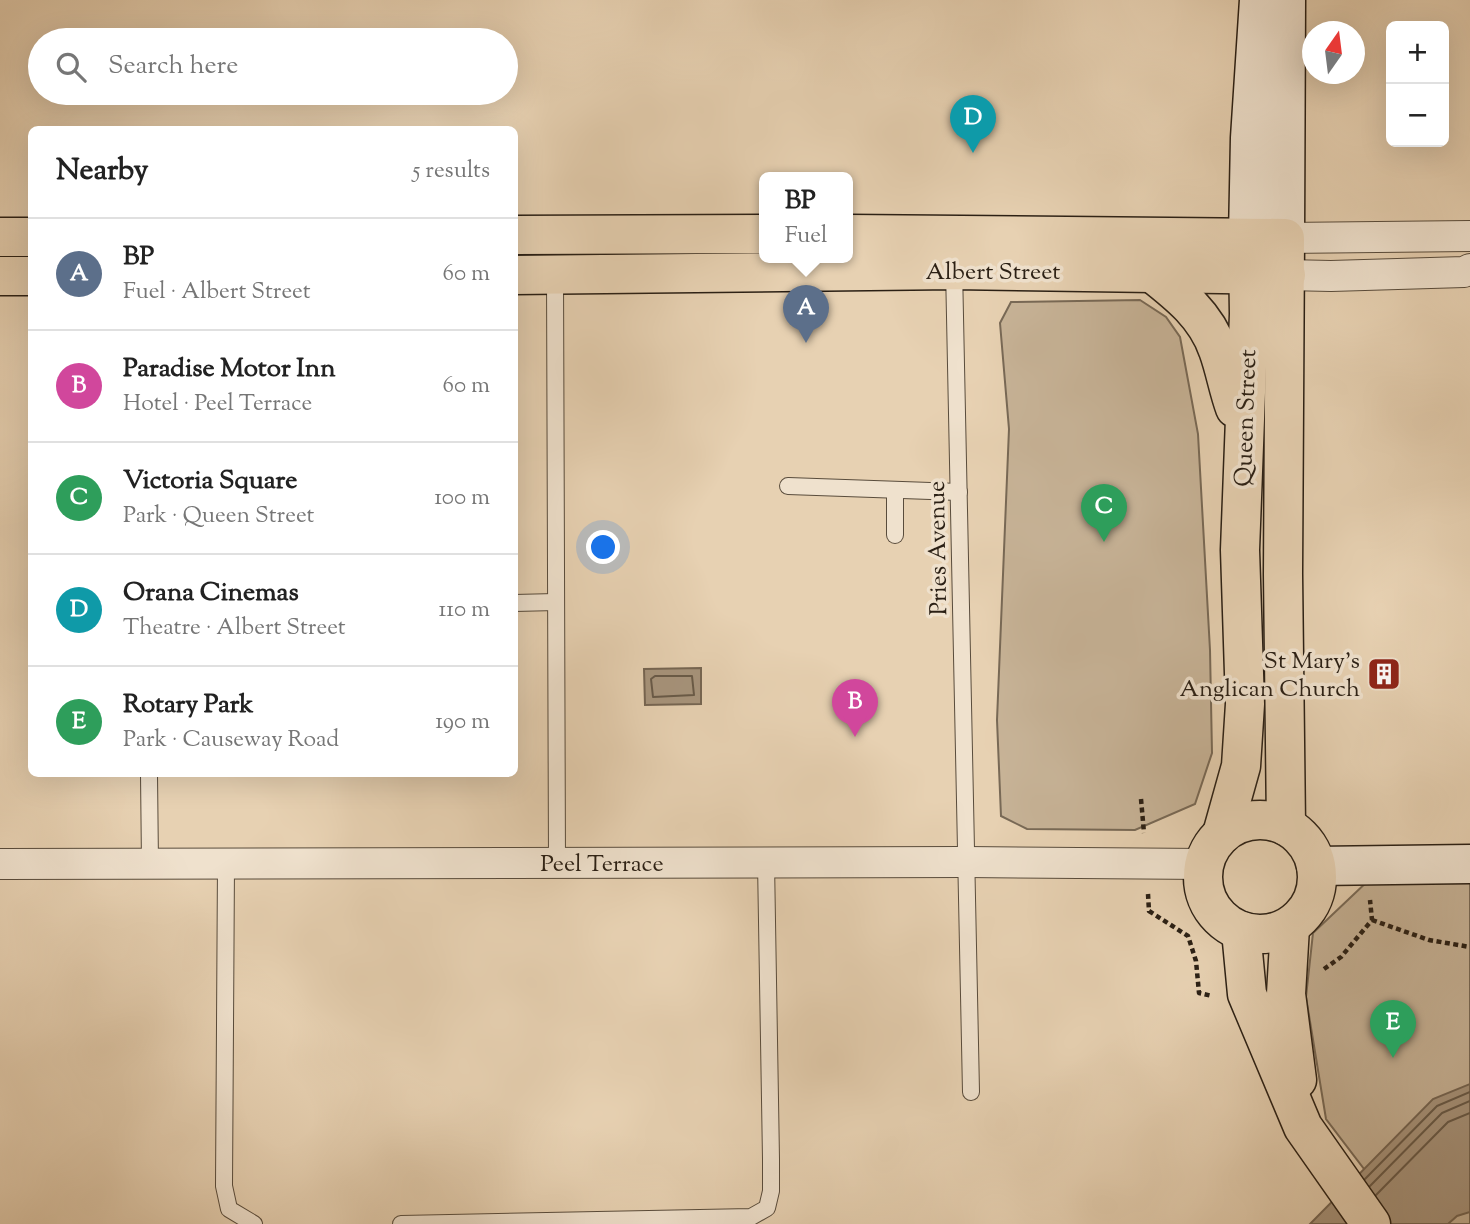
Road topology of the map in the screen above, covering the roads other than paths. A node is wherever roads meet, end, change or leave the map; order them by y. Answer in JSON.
{"nodes":[{"id":1,"x":1259,"y":0,"type":"edge"},
{"id":2,"x":1286,"y":0,"type":"edge"},
{"id":3,"x":759,"y":234,"type":"edge"},
{"id":4,"x":518,"y":235,"type":"edge"},
{"id":5,"x":853,"y":235,"type":"edge"},
{"id":6,"x":1470,"y":236,"type":"edge"},
{"id":7,"x":0,"y":237,"type":"edge"},
{"id":8,"x":28,"y":237,"type":"edge"},
{"id":9,"x":1248,"y":237,"type":"junction"},
{"id":10,"x":1285,"y":238,"type":"junction"},
{"id":11,"x":954,"y":252,"type":"junction"},
{"id":12,"x":853,"y":258,"type":"edge"},
{"id":13,"x":763,"y":263,"type":"edge"},
{"id":14,"x":1470,"y":269,"type":"edge"},
{"id":15,"x":1151,"y":272,"type":"junction"},
{"id":16,"x":518,"y":275,"type":"edge"},
{"id":17,"x":555,"y":275,"type":"junction"},
{"id":18,"x":1267,"y":275,"type":"junction"},
{"id":19,"x":0,"y":276,"type":"edge"},
{"id":20,"x":28,"y":276,"type":"edge"},
{"id":21,"x":1244,"y":437,"type":"junction"},
{"id":22,"x":788,"y":486,"type":"dead end"},
{"id":23,"x":895,"y":491,"type":"junction"},
{"id":24,"x":959,"y":492,"type":"junction"},
{"id":25,"x":895,"y":535,"type":"dead end"},
{"id":26,"x":556,"y":602,"type":"junction"},
{"id":27,"x":518,"y":603,"type":"edge"},
{"id":28,"x":149,"y":777,"type":"edge"},
{"id":29,"x":1286,"y":826,"type":"junction"},
{"id":30,"x":1213,"y":849,"type":"junction"},
{"id":31,"x":766,"y":862,"type":"junction"},
{"id":32,"x":966,"y":862,"type":"junction"},
{"id":33,"x":556,"y":863,"type":"junction"},
{"id":34,"x":0,"y":864,"type":"edge"},
{"id":35,"x":150,"y":864,"type":"junction"},
{"id":36,"x":226,"y":864,"type":"junction"},
{"id":37,"x":1470,"y":864,"type":"edge"},
{"id":38,"x":1317,"y":866,"type":"junction"},
{"id":39,"x":1290,"y":927,"type":"junction"},
{"id":40,"x":1241,"y":931,"type":"junction"},
{"id":41,"x":971,"y":1092,"type":"dead end"},
{"id":42,"x":1303,"y":1127,"type":"junction"},
{"id":43,"x":254,"y":1224,"type":"edge"},
{"id":44,"x":401,"y":1224,"type":"edge"},
{"id":45,"x":1371,"y":1224,"type":"edge"}],
"edges":[{"from":1,"to":9,"type":"street","name":"Queen Street"},
{"from":2,"to":10,"type":"street","name":"Queen Street"},
{"from":3,"to":4,"type":"main road"},
{"from":5,"to":11,"type":"main road","name":"Albert Street"},
{"from":6,"to":10,"type":"street","name":"Albert Street"},
{"from":7,"to":8,"type":"main road"},
{"from":9,"to":10,"type":"main road","name":"Albert Street"},
{"from":9,"to":11,"type":"main road","name":"Albert Street"},
{"from":9,"to":18,"type":"main road","name":"Queen Street"},
{"from":10,"to":18,"type":"main road","name":"Queen Street"},
{"from":11,"to":12,"type":"main road","name":"Albert Street"},
{"from":11,"to":15,"type":"main road","name":"Albert Street"},
{"from":11,"to":24,"type":"lane","name":"Pries Avenue"},
{"from":13,"to":17,"type":"main road","name":"Albert Street"},
{"from":14,"to":18,"type":"street","name":"Albert Street"},
{"from":15,"to":18,"type":"main road","name":"Albert Street"},
{"from":15,"to":21,"type":"main road"},
{"from":16,"to":17,"type":"main road","name":"Albert Street"},
{"from":17,"to":26,"type":"lane"},
{"from":18,"to":21,"type":"main road","name":"Queen Street"},
{"from":18,"to":29,"type":"main road","name":"Queen Street"},
{"from":19,"to":20,"type":"main road"},
{"from":21,"to":30,"type":"main road","name":"Queen Street"},
{"from":22,"to":23,"type":"lane"},
{"from":23,"to":24,"type":"lane"},
{"from":23,"to":25,"type":"lane"},
{"from":24,"to":32,"type":"lane","name":"Pries Avenue"},
{"from":26,"to":27,"type":"lane"},
{"from":26,"to":33,"type":"lane"},
{"from":28,"to":35,"type":"lane"},
{"from":29,"to":30,"type":"main road"},
{"from":29,"to":38,"type":"main road"},
{"from":30,"to":32,"type":"street","name":"Peel Terrace"},
{"from":30,"to":40,"type":"main road"},
{"from":31,"to":32,"type":"street","name":"Peel Terrace"},
{"from":31,"to":33,"type":"street","name":"Peel Terrace"},
{"from":31,"to":44,"type":"lane"},
{"from":32,"to":41,"type":"lane","name":"Pries Avenue"},
{"from":33,"to":36,"type":"street","name":"Peel Terrace"},
{"from":34,"to":35,"type":"street","name":"Peel Terrace"},
{"from":35,"to":36,"type":"street","name":"Peel Terrace"},
{"from":36,"to":43,"type":"lane"},
{"from":37,"to":38,"type":"street"},
{"from":38,"to":39,"type":"main road"},
{"from":39,"to":40,"type":"main road"},
{"from":39,"to":42,"type":"main road"},
{"from":40,"to":42,"type":"main road"},
{"from":42,"to":45,"type":"main road"}]}
